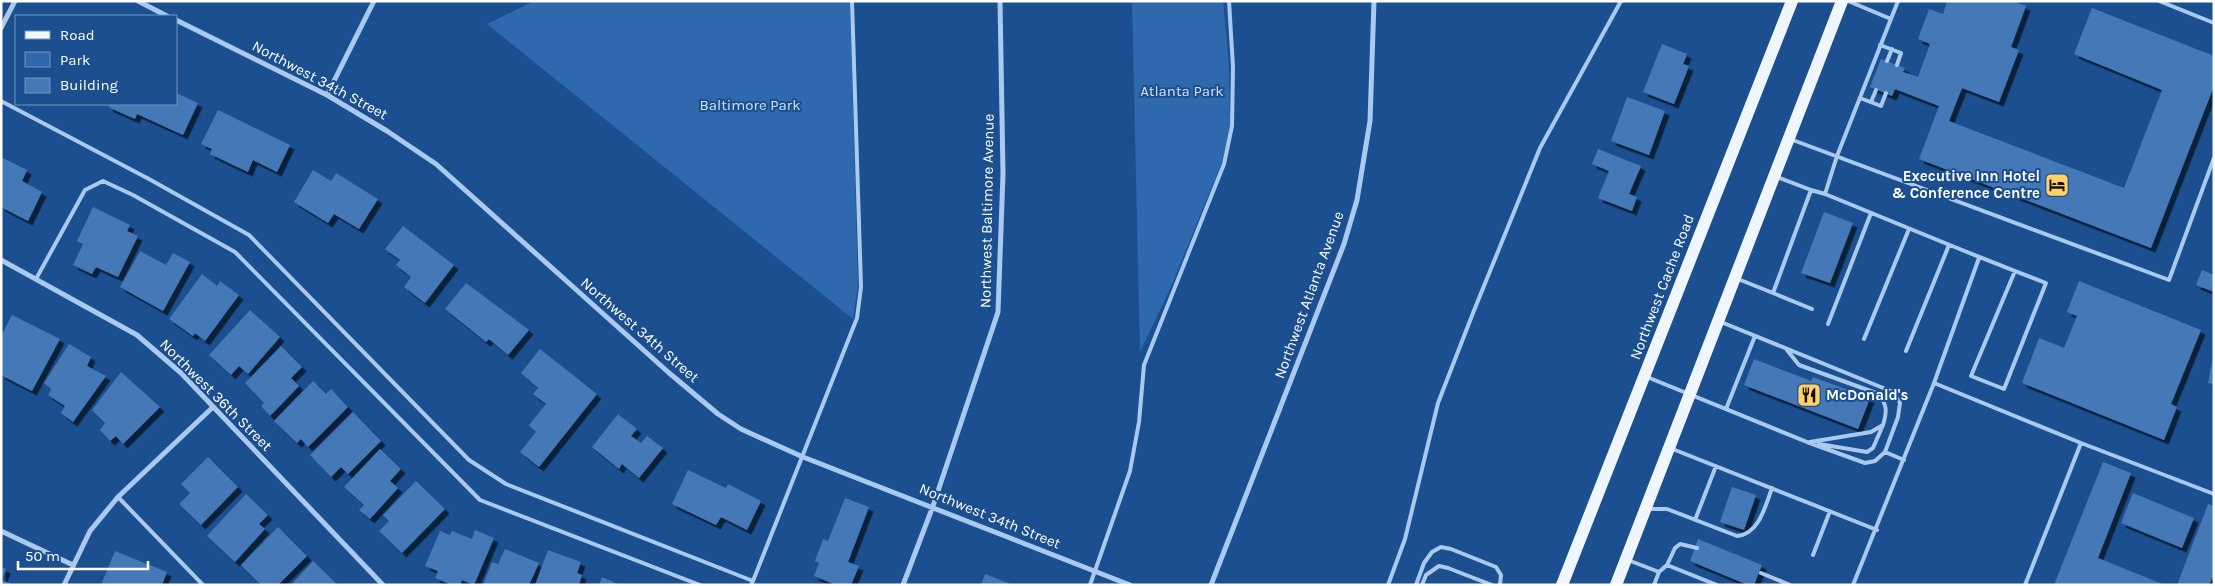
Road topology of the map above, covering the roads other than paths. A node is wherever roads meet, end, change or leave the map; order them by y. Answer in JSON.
{"nodes":[{"id":1,"x":15,"y":1,"type":"edge"},
{"id":2,"x":138,"y":1,"type":"edge"},
{"id":3,"x":374,"y":1,"type":"edge"},
{"id":4,"x":852,"y":1,"type":"edge"},
{"id":5,"x":1000,"y":1,"type":"edge"},
{"id":6,"x":1229,"y":1,"type":"edge"},
{"id":7,"x":1374,"y":1,"type":"edge"},
{"id":8,"x":1621,"y":1,"type":"edge"},
{"id":9,"x":1792,"y":1,"type":"edge"},
{"id":10,"x":1842,"y":1,"type":"edge"},
{"id":11,"x":1848,"y":1,"type":"edge"},
{"id":12,"x":1898,"y":1,"type":"edge"},
{"id":13,"x":2159,"y":1,"type":"edge"},
{"id":14,"x":165,"y":15,"type":"edge"},
{"id":15,"x":1891,"y":19,"type":"junction"},
{"id":16,"x":178,"y":21,"type":"edge"},
{"id":17,"x":2214,"y":24,"type":"edge"},
{"id":18,"x":1,"y":28,"type":"edge"},
{"id":19,"x":1880,"y":45,"type":"junction"},
{"id":20,"x":1892,"y":49,"type":"junction"},
{"id":21,"x":1887,"y":61,"type":"dead end"},
{"id":22,"x":1897,"y":65,"type":"dead end"},
{"id":23,"x":1876,"y":90,"type":"dead end"},
{"id":24,"x":1886,"y":93,"type":"dead end"},
{"id":25,"x":327,"y":95,"type":"junction"},
{"id":26,"x":1860,"y":98,"type":"junction"},
{"id":27,"x":1,"y":101,"type":"edge"},
{"id":28,"x":1872,"y":102,"type":"junction"},
{"id":29,"x":1788,"y":138,"type":"junction"},
{"id":30,"x":1837,"y":156,"type":"junction"},
{"id":31,"x":2214,"y":158,"type":"edge"},
{"id":32,"x":1775,"y":176,"type":"junction"},
{"id":33,"x":1811,"y":190,"type":"junction"},
{"id":34,"x":1825,"y":194,"type":"junction"},
{"id":35,"x":1871,"y":213,"type":"junction"},
{"id":36,"x":1908,"y":229,"type":"junction"},
{"id":37,"x":1949,"y":245,"type":"junction"},
{"id":38,"x":1979,"y":258,"type":"junction"},
{"id":39,"x":1,"y":260,"type":"edge"},
{"id":40,"x":2015,"y":271,"type":"junction"},
{"id":41,"x":1736,"y":278,"type":"junction"},
{"id":42,"x":36,"y":279,"type":"junction"},
{"id":43,"x":1773,"y":293,"type":"junction"},
{"id":44,"x":1812,"y":310,"type":"dead end"},
{"id":45,"x":1719,"y":321,"type":"junction"},
{"id":46,"x":1828,"y":324,"type":"dead end"},
{"id":47,"x":1755,"y":336,"type":"junction"},
{"id":48,"x":1864,"y":339,"type":"dead end"},
{"id":49,"x":1786,"y":348,"type":"junction"},
{"id":50,"x":1906,"y":350,"type":"dead end"},
{"id":51,"x":1645,"y":376,"type":"junction"},
{"id":52,"x":1934,"y":383,"type":"junction"},
{"id":53,"x":1690,"y":395,"type":"junction"},
{"id":54,"x":213,"y":407,"type":"junction"},
{"id":55,"x":1726,"y":409,"type":"junction"},
{"id":56,"x":1883,"y":425,"type":"junction"},
{"id":57,"x":1807,"y":442,"type":"junction"},
{"id":58,"x":2081,"y":443,"type":"junction"},
{"id":59,"x":1670,"y":448,"type":"junction"},
{"id":60,"x":1885,"y":452,"type":"junction"},
{"id":61,"x":803,"y":457,"type":"junction"},
{"id":62,"x":1904,"y":460,"type":"junction"},
{"id":63,"x":1716,"y":466,"type":"junction"},
{"id":64,"x":1772,"y":488,"type":"junction"},
{"id":65,"x":2214,"y":494,"type":"edge"},
{"id":66,"x":118,"y":497,"type":"junction"},
{"id":67,"x":933,"y":506,"type":"junction"},
{"id":68,"x":1645,"y":510,"type":"junction"},
{"id":69,"x":1830,"y":511,"type":"junction"},
{"id":70,"x":1695,"y":520,"type":"junction"},
{"id":71,"x":1,"y":530,"type":"edge"},
{"id":72,"x":1877,"y":530,"type":"junction"},
{"id":73,"x":1697,"y":548,"type":"dead end"},
{"id":74,"x":1813,"y":555,"type":"dead end"},
{"id":75,"x":1626,"y":559,"type":"junction"},
{"id":76,"x":73,"y":565,"type":"junction"},
{"id":77,"x":1667,"y":565,"type":"junction"},
{"id":78,"x":1096,"y":571,"type":"junction"},
{"id":79,"x":1659,"y":572,"type":"junction"},
{"id":80,"x":1761,"y":573,"type":"dead end"},
{"id":81,"x":752,"y":583,"type":"edge"},
{"id":82,"x":2027,"y":584,"type":"edge"},
{"id":83,"x":64,"y":585,"type":"edge"},
{"id":84,"x":203,"y":585,"type":"edge"},
{"id":85,"x":383,"y":585,"type":"edge"},
{"id":86,"x":700,"y":585,"type":"edge"},
{"id":87,"x":903,"y":585,"type":"edge"},
{"id":88,"x":1090,"y":585,"type":"edge"},
{"id":89,"x":1130,"y":585,"type":"edge"},
{"id":90,"x":1211,"y":585,"type":"edge"},
{"id":91,"x":1388,"y":585,"type":"edge"},
{"id":92,"x":1416,"y":585,"type":"edge"},
{"id":93,"x":1422,"y":585,"type":"edge"},
{"id":94,"x":1492,"y":585,"type":"edge"},
{"id":95,"x":1500,"y":585,"type":"edge"},
{"id":96,"x":1562,"y":585,"type":"edge"},
{"id":97,"x":1616,"y":585,"type":"edge"},
{"id":98,"x":1654,"y":585,"type":"edge"},
{"id":99,"x":1717,"y":585,"type":"edge"},
{"id":100,"x":1790,"y":585,"type":"edge"},
{"id":101,"x":1853,"y":585,"type":"edge"}],
"edges":[{"from":1,"to":18,"type":"street"},
{"from":2,"to":14,"type":"street"},
{"from":3,"to":25,"type":"street"},
{"from":4,"to":61,"type":"lane"},
{"from":5,"to":67,"type":"street","name":"Northwest Baltimore Avenue"},
{"from":6,"to":78,"type":"lane"},
{"from":7,"to":90,"type":"street","name":"Northwest Atlanta Avenue"},
{"from":8,"to":91,"type":"lane"},
{"from":9,"to":51,"type":"main road","name":"Northwest Cache Road"},
{"from":10,"to":29,"type":"main road"},
{"from":11,"to":15,"type":"lane"},
{"from":12,"to":15,"type":"lane"},
{"from":13,"to":17,"type":"lane"},
{"from":15,"to":19,"type":"lane"},
{"from":16,"to":25,"type":"street","name":"Northwest 34th Street"},
{"from":19,"to":20,"type":"lane"},
{"from":19,"to":26,"type":"lane"},
{"from":20,"to":21,"type":"lane"},
{"from":20,"to":22,"type":"lane"},
{"from":23,"to":28,"type":"lane"},
{"from":24,"to":28,"type":"lane"},
{"from":25,"to":61,"type":"street","name":"Northwest 34th Street"},
{"from":26,"to":28,"type":"lane"},
{"from":26,"to":30,"type":"lane"},
{"from":27,"to":81,"type":"lane"},
{"from":29,"to":30,"type":"lane"},
{"from":29,"to":32,"type":"main road"},
{"from":30,"to":31,"type":"lane"},
{"from":30,"to":34,"type":"lane"},
{"from":32,"to":33,"type":"lane"},
{"from":32,"to":41,"type":"main road"},
{"from":33,"to":34,"type":"lane"},
{"from":33,"to":43,"type":"lane"},
{"from":34,"to":35,"type":"lane"},
{"from":35,"to":36,"type":"lane"},
{"from":35,"to":46,"type":"lane"},
{"from":36,"to":37,"type":"lane"},
{"from":36,"to":48,"type":"lane"},
{"from":37,"to":38,"type":"lane"},
{"from":37,"to":50,"type":"lane"},
{"from":38,"to":40,"type":"lane"},
{"from":38,"to":52,"type":"lane"},
{"from":39,"to":42,"type":"street","name":"Northwest 36th Street"},
{"from":40,"to":40,"type":"lane"},
{"from":41,"to":43,"type":"lane"},
{"from":41,"to":45,"type":"main road"},
{"from":42,"to":54,"type":"street","name":"Northwest 36th Street"},
{"from":42,"to":86,"type":"lane"},
{"from":43,"to":44,"type":"lane"},
{"from":45,"to":47,"type":"lane"},
{"from":45,"to":53,"type":"main road"},
{"from":47,"to":49,"type":"lane"},
{"from":47,"to":55,"type":"lane"},
{"from":49,"to":56,"type":"lane"},
{"from":49,"to":60,"type":"lane"},
{"from":51,"to":53,"type":"lane"},
{"from":51,"to":96,"type":"main road","name":"Northwest Cache Road"},
{"from":52,"to":58,"type":"lane"},
{"from":52,"to":62,"type":"lane"},
{"from":53,"to":55,"type":"lane"},
{"from":53,"to":59,"type":"main road"},
{"from":54,"to":66,"type":"street"},
{"from":54,"to":85,"type":"street","name":"Northwest 36th Street"},
{"from":55,"to":57,"type":"lane"},
{"from":56,"to":57,"type":"lane"},
{"from":56,"to":57,"type":"lane"},
{"from":57,"to":60,"type":"lane"},
{"from":58,"to":65,"type":"lane"},
{"from":58,"to":82,"type":"lane"},
{"from":59,"to":63,"type":"lane"},
{"from":59,"to":68,"type":"main road"},
{"from":60,"to":62,"type":"lane"},
{"from":61,"to":67,"type":"street","name":"Northwest 34th Street"},
{"from":61,"to":81,"type":"lane"},
{"from":62,"to":72,"type":"lane"},
{"from":63,"to":64,"type":"lane"},
{"from":63,"to":70,"type":"lane"},
{"from":64,"to":69,"type":"lane"},
{"from":64,"to":70,"type":"lane"},
{"from":66,"to":76,"type":"street"},
{"from":66,"to":84,"type":"lane"},
{"from":67,"to":78,"type":"street","name":"Northwest 34th Street"},
{"from":67,"to":87,"type":"street","name":"Northwest Baltimore Avenue"},
{"from":68,"to":70,"type":"lane"},
{"from":68,"to":75,"type":"main road"},
{"from":69,"to":72,"type":"lane"},
{"from":69,"to":74,"type":"lane"},
{"from":71,"to":76,"type":"street"},
{"from":72,"to":101,"type":"lane"},
{"from":73,"to":77,"type":"lane"},
{"from":75,"to":79,"type":"lane"},
{"from":75,"to":97,"type":"main road"},
{"from":76,"to":83,"type":"street"},
{"from":77,"to":79,"type":"lane"},
{"from":77,"to":99,"type":"lane"},
{"from":78,"to":88,"type":"lane"},
{"from":78,"to":89,"type":"street","name":"Northwest 34th Street"},
{"from":79,"to":98,"type":"lane"},
{"from":80,"to":100,"type":"lane"},
{"from":92,"to":95,"type":"lane"},
{"from":93,"to":94,"type":"lane"}]}
